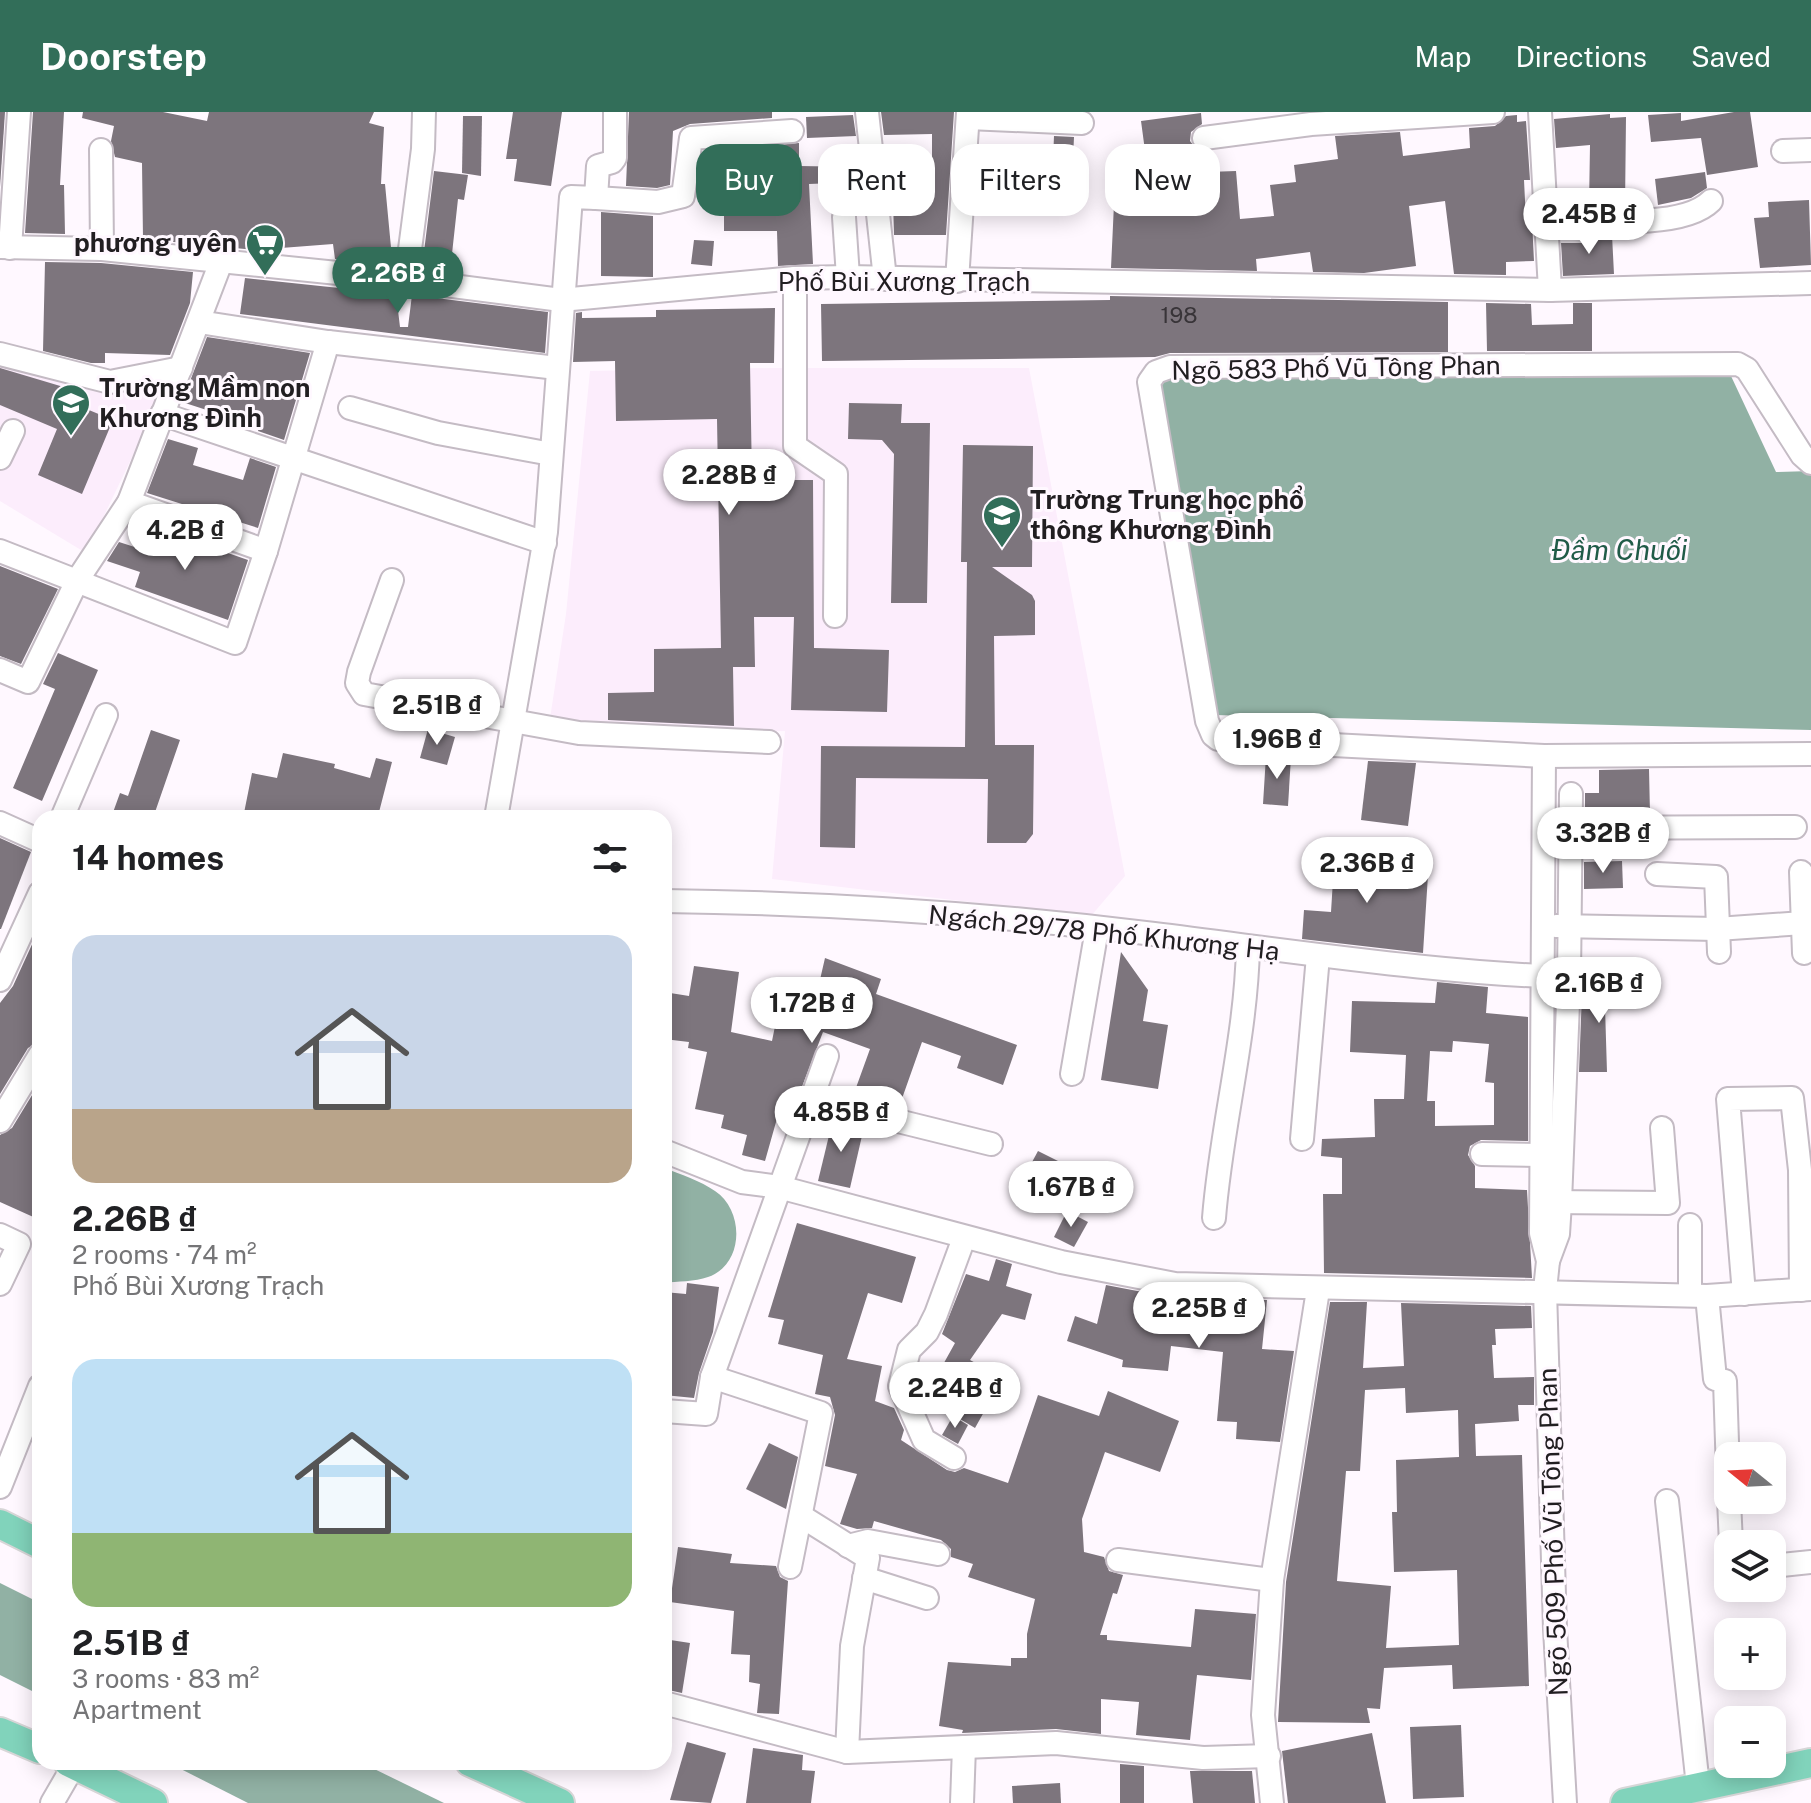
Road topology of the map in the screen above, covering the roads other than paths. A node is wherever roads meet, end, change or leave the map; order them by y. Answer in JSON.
{"nodes":[{"id":1,"x":19,"y":112,"type":"edge"},
{"id":2,"x":424,"y":112,"type":"edge"},
{"id":3,"x":615,"y":112,"type":"edge"},
{"id":4,"x":867,"y":112,"type":"edge"},
{"id":5,"x":1493,"y":112,"type":"edge"},
{"id":6,"x":1540,"y":112,"type":"edge"},
{"id":7,"x":968,"y":115,"type":"edge"},
{"id":8,"x":1082,"y":123,"type":"dead end"},
{"id":9,"x":792,"y":131,"type":"dead end"},
{"id":10,"x":1204,"y":138,"type":"dead end"},
{"id":11,"x":101,"y":150,"type":"dead end"},
{"id":12,"x":1811,"y":150,"type":"edge"},
{"id":13,"x":1783,"y":151,"type":"dead end"},
{"id":14,"x":596,"y":198,"type":"junction"},
{"id":15,"x":1711,"y":201,"type":"dead end"},
{"id":16,"x":844,"y":217,"type":"dead end"},
{"id":17,"x":1546,"y":218,"type":"junction"},
{"id":18,"x":5,"y":248,"type":"edge"},
{"id":19,"x":102,"y":249,"type":"junction"},
{"id":20,"x":221,"y":262,"type":"junction"},
{"id":21,"x":848,"y":277,"type":"junction"},
{"id":22,"x":795,"y":278,"type":"junction"},
{"id":23,"x":885,"y":279,"type":"junction"},
{"id":24,"x":406,"y":280,"type":"junction"},
{"id":25,"x":957,"y":281,"type":"junction"},
{"id":26,"x":1811,"y":283,"type":"edge"},
{"id":27,"x":1550,"y":290,"type":"junction"},
{"id":28,"x":561,"y":300,"type":"junction"},
{"id":29,"x":199,"y":322,"type":"junction"},
{"id":30,"x":328,"y":342,"type":"junction"},
{"id":31,"x":0,"y":354,"type":"edge"},
{"id":32,"x":181,"y":368,"type":"junction"},
{"id":33,"x":557,"y":368,"type":"junction"},
{"id":34,"x":350,"y":408,"type":"dead end"},
{"id":35,"x":162,"y":414,"type":"junction"},
{"id":36,"x":13,"y":431,"type":"dead end"},
{"id":37,"x":551,"y":454,"type":"junction"},
{"id":38,"x":0,"y":458,"type":"edge"},
{"id":39,"x":292,"y":458,"type":"junction"},
{"id":40,"x":1811,"y":463,"type":"edge"},
{"id":41,"x":129,"y":502,"type":"junction"},
{"id":42,"x":545,"y":543,"type":"junction"},
{"id":43,"x":0,"y":551,"type":"edge"},
{"id":44,"x":266,"y":551,"type":"junction"},
{"id":45,"x":78,"y":579,"type":"junction"},
{"id":46,"x":392,"y":580,"type":"dead end"},
{"id":47,"x":835,"y":616,"type":"dead end"},
{"id":48,"x":0,"y":670,"type":"edge"},
{"id":49,"x":106,"y":715,"type":"dead end"},
{"id":50,"x":512,"y":723,"type":"junction"},
{"id":51,"x":769,"y":742,"type":"dead end"},
{"id":52,"x":1811,"y":754,"type":"edge"},
{"id":53,"x":1544,"y":756,"type":"junction"},
{"id":54,"x":1571,"y":794,"type":"dead end"},
{"id":55,"x":65,"y":810,"type":"edge"},
{"id":56,"x":497,"y":810,"type":"edge"},
{"id":57,"x":0,"y":823,"type":"edge"},
{"id":58,"x":1795,"y":827,"type":"dead end"},
{"id":59,"x":1571,"y":828,"type":"junction"},
{"id":60,"x":1544,"y":829,"type":"junction"},
{"id":61,"x":32,"y":837,"type":"edge"},
{"id":62,"x":1801,"y":872,"type":"dead end"},
{"id":63,"x":1657,"y":874,"type":"dead end"},
{"id":64,"x":672,"y":901,"type":"edge"},
{"id":65,"x":32,"y":910,"type":"edge"},
{"id":66,"x":1803,"y":923,"type":"junction"},
{"id":67,"x":1544,"y":926,"type":"junction"},
{"id":68,"x":1569,"y":926,"type":"junction"},
{"id":69,"x":1097,"y":929,"type":"junction"},
{"id":70,"x":1718,"y":940,"type":"junction"},
{"id":71,"x":1248,"y":947,"type":"junction"},
{"id":72,"x":1804,"y":953,"type":"dead end"},
{"id":73,"x":1318,"y":956,"type":"junction"},
{"id":74,"x":1642,"y":973,"type":"dead end"},
{"id":75,"x":1543,"y":977,"type":"junction"},
{"id":76,"x":1569,"y":978,"type":"junction"},
{"id":77,"x":0,"y":980,"type":"edge"},
{"id":78,"x":827,"y":1056,"type":"dead end"},
{"id":79,"x":32,"y":1068,"type":"edge"},
{"id":80,"x":1543,"y":1073,"type":"junction"},
{"id":81,"x":1566,"y":1073,"type":"junction"},
{"id":82,"x":1072,"y":1074,"type":"dead end"},
{"id":83,"x":813,"y":1100,"type":"junction"},
{"id":84,"x":0,"y":1121,"type":"edge"},
{"id":85,"x":1662,"y":1128,"type":"dead end"},
{"id":86,"x":1302,"y":1139,"type":"dead end"},
{"id":87,"x":991,"y":1144,"type":"dead end"},
{"id":88,"x":1549,"y":1144,"type":"junction"},
{"id":89,"x":672,"y":1154,"type":"edge"},
{"id":90,"x":1482,"y":1154,"type":"dead end"},
{"id":91,"x":779,"y":1187,"type":"junction"},
{"id":92,"x":1551,"y":1202,"type":"junction"},
{"id":93,"x":1214,"y":1218,"type":"dead end"},
{"id":94,"x":1690,"y":1225,"type":"dead end"},
{"id":95,"x":964,"y":1238,"type":"junction"},
{"id":96,"x":20,"y":1243,"type":"edge"},
{"id":97,"x":0,"y":1284,"type":"edge"},
{"id":98,"x":1318,"y":1290,"type":"junction"},
{"id":99,"x":1545,"y":1290,"type":"junction"},
{"id":100,"x":1806,"y":1290,"type":"edge"},
{"id":101,"x":1744,"y":1294,"type":"junction"},
{"id":102,"x":1698,"y":1296,"type":"junction"},
{"id":103,"x":712,"y":1377,"type":"junction"},
{"id":104,"x":32,"y":1406,"type":"edge"},
{"id":105,"x":672,"y":1412,"type":"edge"},
{"id":106,"x":1727,"y":1442,"type":"edge"},
{"id":107,"x":954,"y":1458,"type":"dead end"},
{"id":108,"x":0,"y":1487,"type":"edge"},
{"id":109,"x":1667,"y":1501,"type":"dead end"},
{"id":110,"x":801,"y":1516,"type":"junction"},
{"id":111,"x":0,"y":1524,"type":"edge"},
{"id":112,"x":32,"y":1540,"type":"edge"},
{"id":113,"x":848,"y":1546,"type":"junction"},
{"id":114,"x":938,"y":1554,"type":"dead end"},
{"id":115,"x":1118,"y":1560,"type":"dead end"},
{"id":116,"x":1811,"y":1562,"type":"edge"},
{"id":117,"x":1786,"y":1565,"type":"edge"},
{"id":118,"x":790,"y":1567,"type":"dead end"},
{"id":119,"x":864,"y":1578,"type":"junction"},
{"id":120,"x":1272,"y":1580,"type":"junction"},
{"id":121,"x":927,"y":1598,"type":"dead end"},
{"id":122,"x":672,"y":1705,"type":"edge"},
{"id":123,"x":0,"y":1732,"type":"edge"},
{"id":124,"x":32,"y":1746,"type":"edge"},
{"id":125,"x":964,"y":1747,"type":"junction"},
{"id":126,"x":847,"y":1752,"type":"junction"},
{"id":127,"x":1269,"y":1756,"type":"junction"},
{"id":128,"x":1811,"y":1763,"type":"edge"},
{"id":129,"x":68,"y":1770,"type":"edge"},
{"id":130,"x":85,"y":1770,"type":"edge"},
{"id":131,"x":488,"y":1770,"type":"edge"},
{"id":132,"x":1698,"y":1786,"type":"junction"},
{"id":133,"x":52,"y":1803,"type":"edge"},
{"id":134,"x":153,"y":1803,"type":"edge"},
{"id":135,"x":560,"y":1803,"type":"edge"},
{"id":136,"x":962,"y":1803,"type":"edge"},
{"id":137,"x":1272,"y":1803,"type":"edge"},
{"id":138,"x":1565,"y":1803,"type":"edge"},
{"id":139,"x":1625,"y":1803,"type":"edge"}],
"edges":[{"from":1,"to":18,"type":"street"},
{"from":2,"to":24,"type":"street"},
{"from":3,"to":14,"type":"street"},
{"from":4,"to":23,"type":"street"},
{"from":5,"to":10,"type":"street"},
{"from":6,"to":17,"type":"street"},
{"from":7,"to":8,"type":"street"},
{"from":7,"to":25,"type":"street"},
{"from":9,"to":14,"type":"street"},
{"from":11,"to":19,"type":"street"},
{"from":12,"to":13,"type":"street"},
{"from":14,"to":28,"type":"street"},
{"from":15,"to":17,"type":"street"},
{"from":16,"to":21,"type":"street"},
{"from":17,"to":27,"type":"street"},
{"from":18,"to":19,"type":"street","name":"Phố Bùi Xương Trạch"},
{"from":19,"to":20,"type":"street","name":"Phố Bùi Xương Trạch"},
{"from":20,"to":24,"type":"street","name":"Phố Bùi Xương Trạch"},
{"from":20,"to":29,"type":"street"},
{"from":21,"to":22,"type":"street","name":"Phố Bùi Xương Trạch"},
{"from":21,"to":23,"type":"street","name":"Phố Bùi Xương Trạch"},
{"from":22,"to":28,"type":"street","name":"Phố Bùi Xương Trạch"},
{"from":22,"to":47,"type":"street"},
{"from":23,"to":25,"type":"street","name":"Phố Bùi Xương Trạch"},
{"from":24,"to":28,"type":"street","name":"Phố Bùi Xương Trạch"},
{"from":25,"to":27,"type":"street","name":"Phố Bùi Xương Trạch"},
{"from":26,"to":27,"type":"street","name":"Phố Bùi Xương Trạch"},
{"from":28,"to":33,"type":"street"},
{"from":29,"to":30,"type":"street"},
{"from":29,"to":32,"type":"street"},
{"from":30,"to":33,"type":"street"},
{"from":30,"to":39,"type":"street"},
{"from":31,"to":32,"type":"street"},
{"from":32,"to":35,"type":"street"},
{"from":33,"to":37,"type":"street"},
{"from":34,"to":37,"type":"street"},
{"from":35,"to":39,"type":"street"},
{"from":35,"to":41,"type":"street"},
{"from":36,"to":38,"type":"street"},
{"from":37,"to":42,"type":"street"},
{"from":39,"to":42,"type":"street"},
{"from":39,"to":44,"type":"street"},
{"from":40,"to":53,"type":"street","name":"Ngõ 583 Phố Vũ Tông Phan"},
{"from":41,"to":44,"type":"street"},
{"from":41,"to":45,"type":"street"},
{"from":42,"to":50,"type":"street"},
{"from":43,"to":45,"type":"street"},
{"from":44,"to":45,"type":"street"},
{"from":45,"to":48,"type":"street"},
{"from":46,"to":50,"type":"street"},
{"from":49,"to":55,"type":"street"},
{"from":50,"to":51,"type":"street"},
{"from":50,"to":56,"type":"street"},
{"from":52,"to":53,"type":"street","name":"Ngõ 583 Phố Vũ Tông Phan"},
{"from":53,"to":60,"type":"street","name":"Ngõ 509 Phố Vũ Tông Phan"},
{"from":54,"to":59,"type":"street","name":"Ngõ 509 Phố Vũ Tông Phan"},
{"from":57,"to":61,"type":"street"},
{"from":58,"to":59,"type":"street"},
{"from":59,"to":60,"type":"street"},
{"from":59,"to":68,"type":"street","name":"Ngõ 509 Phố Vũ Tông Phan"},
{"from":60,"to":67,"type":"street","name":"Ngõ 509 Phố Vũ Tông Phan"},
{"from":62,"to":66,"type":"street"},
{"from":63,"to":70,"type":"street"},
{"from":64,"to":69,"type":"street","name":"Ngách 29/78 Phố Khương Hạ"},
{"from":65,"to":77,"type":"street"},
{"from":66,"to":70,"type":"street"},
{"from":66,"to":72,"type":"street"},
{"from":67,"to":68,"type":"street"},
{"from":67,"to":75,"type":"street","name":"Ngõ 509 Phố Vũ Tông Phan"},
{"from":68,"to":70,"type":"street"},
{"from":68,"to":76,"type":"street","name":"Ngõ 509 Phố Vũ Tông Phan"},
{"from":69,"to":71,"type":"street","name":"Ngách 29/78 Phố Khương Hạ"},
{"from":69,"to":82,"type":"street"},
{"from":71,"to":73,"type":"street","name":"Ngách 29/78 Phố Khương Hạ"},
{"from":71,"to":93,"type":"street"},
{"from":73,"to":75,"type":"street","name":"Ngách 29/78 Phố Khương Hạ"},
{"from":73,"to":86,"type":"street"},
{"from":74,"to":76,"type":"street","name":"Ngách 29/78 Phố Khương Hạ"},
{"from":75,"to":76,"type":"street","name":"Ngách 29/78 Phố Khương Hạ"},
{"from":75,"to":80,"type":"street","name":"Ngõ 509 Phố Vũ Tông Phan"},
{"from":76,"to":81,"type":"street","name":"Ngõ 509 Phố Vũ Tông Phan"},
{"from":78,"to":83,"type":"street"},
{"from":79,"to":84,"type":"street"},
{"from":80,"to":81,"type":"street"},
{"from":80,"to":88,"type":"street","name":"Ngõ 509 Phố Vũ Tông Phan"},
{"from":81,"to":88,"type":"street","name":"Ngõ 509 Phố Vũ Tông Phan"},
{"from":83,"to":87,"type":"street"},
{"from":83,"to":91,"type":"street"},
{"from":85,"to":92,"type":"street"},
{"from":88,"to":90,"type":"street"},
{"from":88,"to":92,"type":"street","name":"Ngõ 509 Phố Vũ Tông Phan"},
{"from":89,"to":91,"type":"street"},
{"from":91,"to":95,"type":"street"},
{"from":91,"to":103,"type":"street"},
{"from":92,"to":99,"type":"street","name":"Ngõ 509 Phố Vũ Tông Phan"},
{"from":94,"to":102,"type":"street"},
{"from":95,"to":98,"type":"street"},
{"from":95,"to":107,"type":"street"},
{"from":96,"to":97,"type":"street"},
{"from":98,"to":99,"type":"street"},
{"from":98,"to":120,"type":"street"},
{"from":99,"to":102,"type":"street"},
{"from":99,"to":138,"type":"street","name":"Ngõ 509 Phố Vũ Tông Phan"},
{"from":100,"to":101,"type":"street"},
{"from":100,"to":101,"type":"street"},
{"from":101,"to":102,"type":"street"},
{"from":102,"to":106,"type":"street"},
{"from":103,"to":105,"type":"street"},
{"from":103,"to":110,"type":"street"},
{"from":104,"to":108,"type":"street"},
{"from":109,"to":132,"type":"street"},
{"from":110,"to":113,"type":"street"},
{"from":110,"to":118,"type":"street"},
{"from":111,"to":112,"type":"main road"},
{"from":113,"to":114,"type":"street"},
{"from":113,"to":119,"type":"street"},
{"from":115,"to":120,"type":"street"},
{"from":116,"to":117,"type":"street"},
{"from":119,"to":121,"type":"street"},
{"from":119,"to":126,"type":"street"},
{"from":120,"to":127,"type":"street"},
{"from":122,"to":126,"type":"street"},
{"from":123,"to":124,"type":"main road"},
{"from":125,"to":126,"type":"street"},
{"from":125,"to":127,"type":"street"},
{"from":125,"to":136,"type":"street"},
{"from":127,"to":137,"type":"street"},
{"from":128,"to":132,"type":"main road"},
{"from":129,"to":133,"type":"street"},
{"from":130,"to":134,"type":"main road"},
{"from":131,"to":135,"type":"main road"},
{"from":132,"to":139,"type":"main road"}]}
